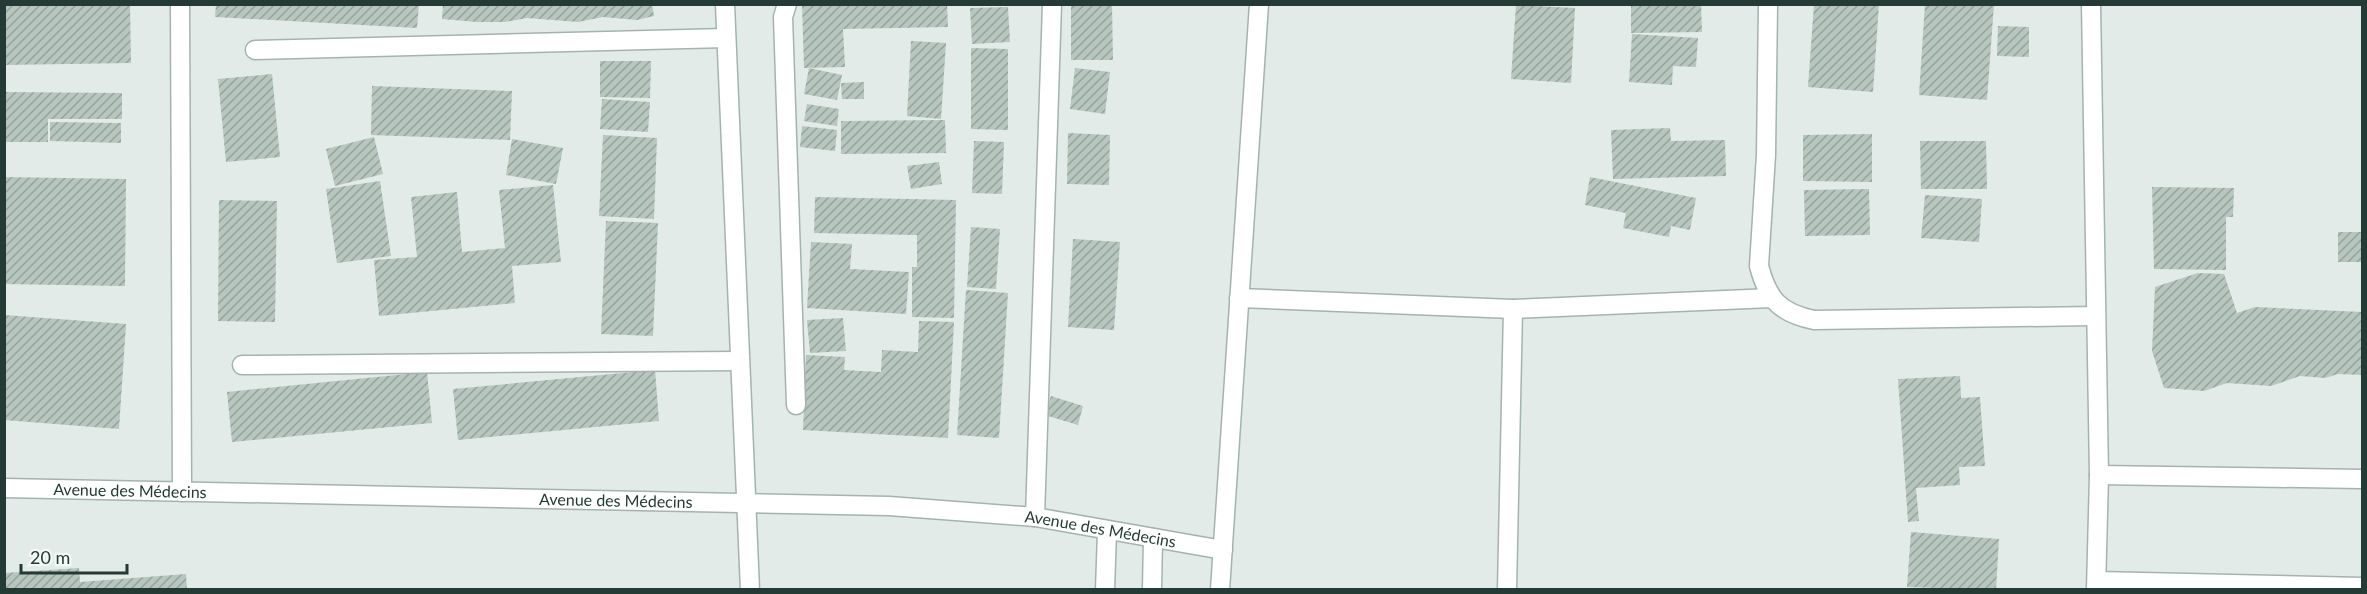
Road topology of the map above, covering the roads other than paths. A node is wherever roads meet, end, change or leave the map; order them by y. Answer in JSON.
{"nodes":[{"id":1,"x":180,"y":4,"type":"edge"},
{"id":2,"x":725,"y":4,"type":"edge"},
{"id":3,"x":787,"y":4,"type":"edge"},
{"id":4,"x":1052,"y":4,"type":"edge"},
{"id":5,"x":1259,"y":4,"type":"edge"},
{"id":6,"x":1768,"y":4,"type":"edge"},
{"id":7,"x":2091,"y":4,"type":"edge"},
{"id":8,"x":726,"y":38,"type":"junction"},
{"id":9,"x":255,"y":50,"type":"dead end"},
{"id":10,"x":1239,"y":298,"type":"junction"},
{"id":11,"x":1772,"y":298,"type":"junction"},
{"id":12,"x":1513,"y":309,"type":"junction"},
{"id":13,"x":2095,"y":316,"type":"junction"},
{"id":14,"x":739,"y":360,"type":"junction"},
{"id":15,"x":242,"y":365,"type":"dead end"},
{"id":16,"x":796,"y":405,"type":"dead end"},
{"id":17,"x":2099,"y":475,"type":"junction"},
{"id":18,"x":2362,"y":479,"type":"edge"},
{"id":19,"x":4,"y":488,"type":"edge"},
{"id":20,"x":182,"y":492,"type":"junction"},
{"id":21,"x":745,"y":505,"type":"junction"},
{"id":22,"x":1035,"y":517,"type":"junction"},
{"id":23,"x":1107,"y":532,"type":"junction"},
{"id":24,"x":1153,"y":538,"type":"junction"},
{"id":25,"x":1223,"y":550,"type":"junction"},
{"id":26,"x":2096,"y":585,"type":"edge"},
{"id":27,"x":2362,"y":587,"type":"edge"},
{"id":28,"x":750,"y":590,"type":"edge"},
{"id":29,"x":1105,"y":590,"type":"edge"},
{"id":30,"x":1152,"y":590,"type":"edge"},
{"id":31,"x":1220,"y":590,"type":"edge"},
{"id":32,"x":1507,"y":590,"type":"edge"}],
"edges":[{"from":1,"to":20,"type":"street"},
{"from":2,"to":8,"type":"street"},
{"from":3,"to":16,"type":"street"},
{"from":4,"to":22,"type":"street"},
{"from":5,"to":10,"type":"street"},
{"from":6,"to":11,"type":"street"},
{"from":7,"to":13,"type":"street"},
{"from":8,"to":9,"type":"street"},
{"from":8,"to":14,"type":"street"},
{"from":10,"to":12,"type":"street"},
{"from":10,"to":25,"type":"street"},
{"from":11,"to":12,"type":"street"},
{"from":11,"to":13,"type":"street"},
{"from":12,"to":32,"type":"street"},
{"from":13,"to":17,"type":"street"},
{"from":14,"to":15,"type":"street"},
{"from":14,"to":21,"type":"street"},
{"from":17,"to":18,"type":"street"},
{"from":17,"to":26,"type":"street"},
{"from":19,"to":20,"type":"street","name":"Avenue des Médecins"},
{"from":20,"to":21,"type":"street","name":"Avenue des Médecins"},
{"from":21,"to":22,"type":"street","name":"Avenue des Médecins"},
{"from":21,"to":28,"type":"street"},
{"from":22,"to":23,"type":"street","name":"Avenue des Médecins"},
{"from":23,"to":24,"type":"street","name":"Avenue des Médecins"},
{"from":23,"to":29,"type":"street"},
{"from":24,"to":25,"type":"street","name":"Avenue des Médecins"},
{"from":24,"to":30,"type":"street"},
{"from":25,"to":31,"type":"street"},
{"from":26,"to":27,"type":"street"}]}
